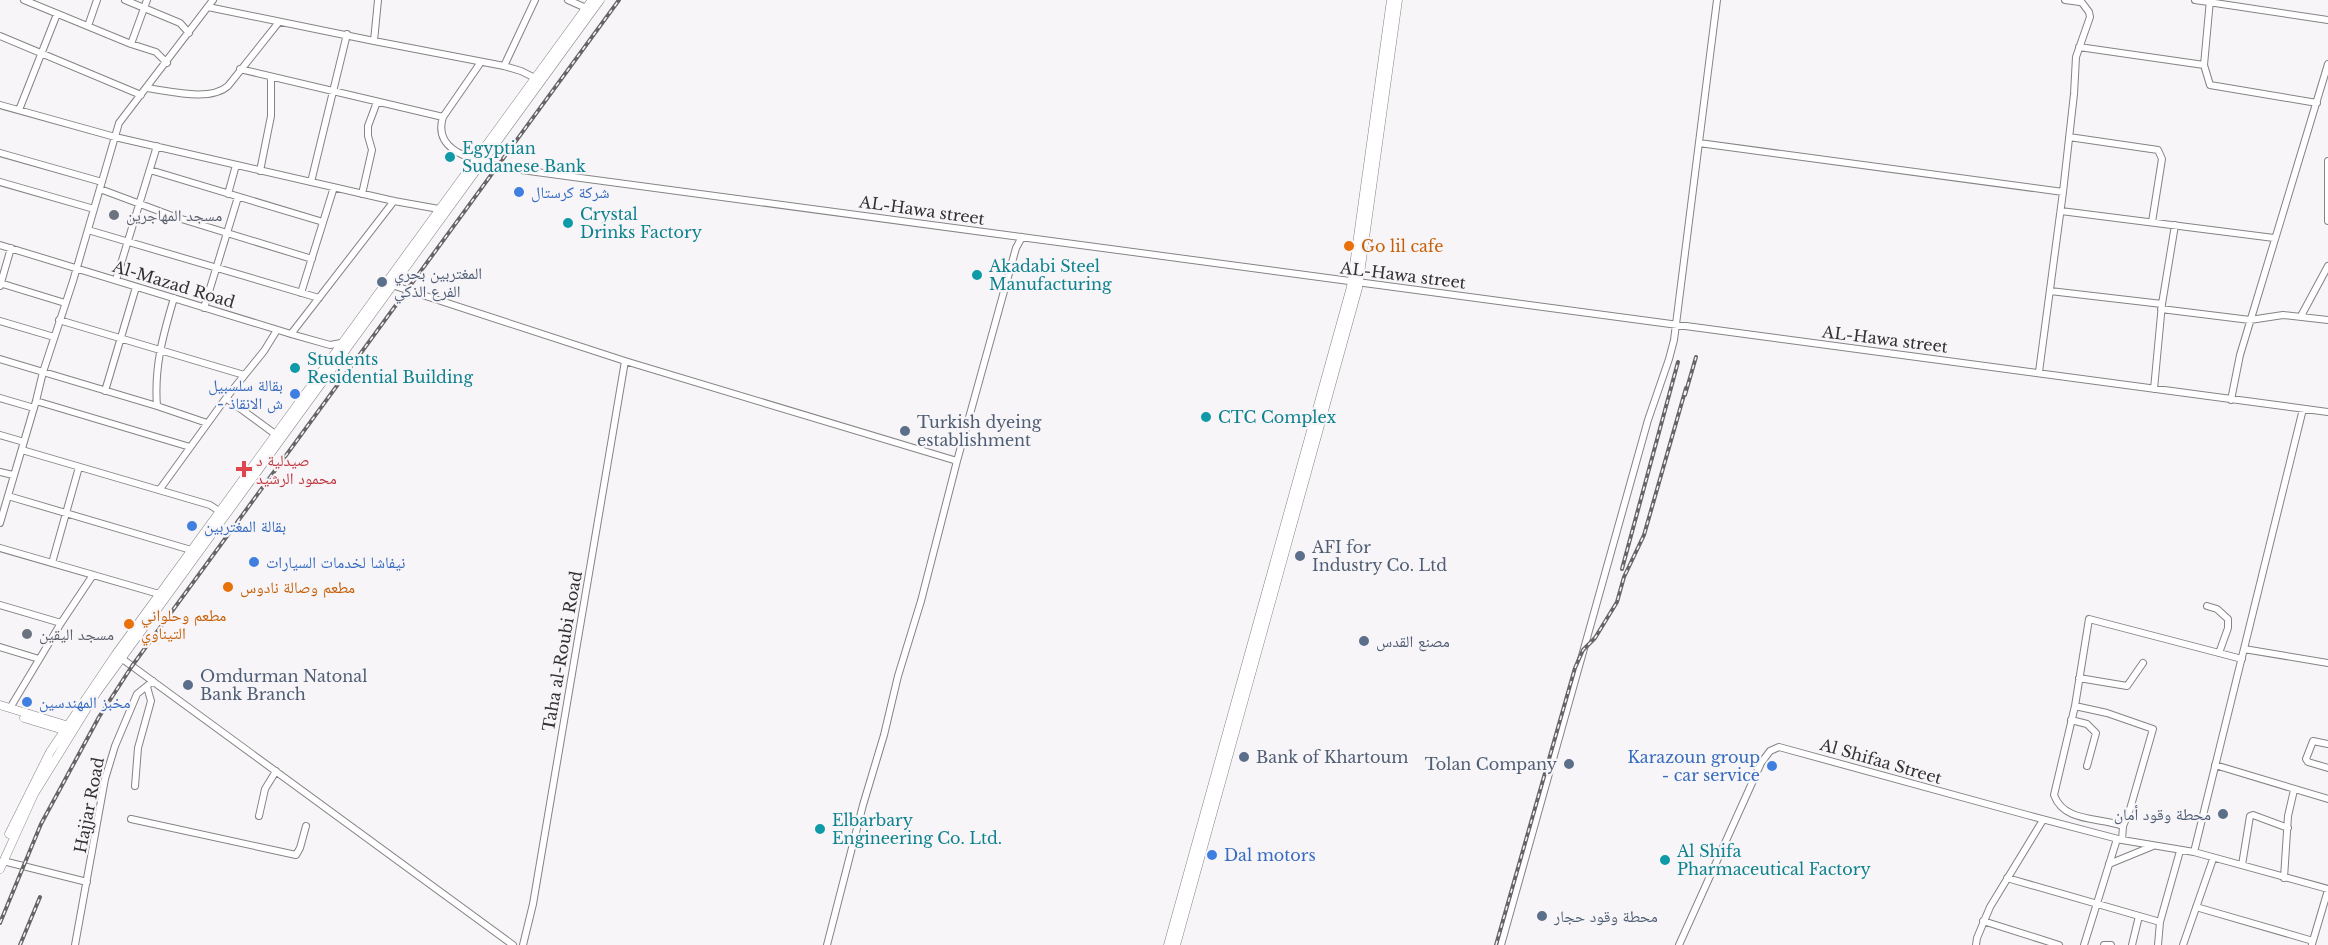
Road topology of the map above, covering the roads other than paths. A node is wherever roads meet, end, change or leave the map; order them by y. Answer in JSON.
{"nodes":[{"id":1,"x":97,"y":0,"type":"edge"},
{"id":2,"x":125,"y":0,"type":"edge"},
{"id":3,"x":147,"y":0,"type":"edge"},
{"id":4,"x":213,"y":0,"type":"edge"},
{"id":5,"x":378,"y":0,"type":"edge"},
{"id":6,"x":535,"y":0,"type":"edge"},
{"id":7,"x":568,"y":0,"type":"edge"},
{"id":8,"x":592,"y":0,"type":"edge"},
{"id":9,"x":600,"y":0,"type":"edge"},
{"id":10,"x":1391,"y":0,"type":"edge"},
{"id":11,"x":1398,"y":0,"type":"edge"},
{"id":12,"x":1717,"y":0,"type":"edge"},
{"id":13,"x":2065,"y":0,"type":"edge"},
{"id":14,"x":2195,"y":0,"type":"edge"},
{"id":15,"x":27,"y":1,"type":"edge"},
{"id":16,"x":2080,"y":1,"type":"edge"},
{"id":17,"x":2210,"y":1,"type":"edge"},
{"id":18,"x":208,"y":7,"type":"junction"},
{"id":19,"x":144,"y":8,"type":"junction"},
{"id":20,"x":586,"y":8,"type":"junction"},
{"id":21,"x":57,"y":14,"type":"junction"},
{"id":22,"x":2328,"y":21,"type":"edge"},
{"id":23,"x":279,"y":22,"type":"junction"},
{"id":24,"x":88,"y":26,"type":"junction"},
{"id":25,"x":189,"y":33,"type":"junction"},
{"id":26,"x":347,"y":34,"type":"junction"},
{"id":27,"x":0,"y":36,"type":"edge"},
{"id":28,"x":374,"y":41,"type":"junction"},
{"id":29,"x":131,"y":44,"type":"junction"},
{"id":30,"x":2079,"y":47,"type":"junction"},
{"id":31,"x":41,"y":53,"type":"junction"},
{"id":32,"x":481,"y":62,"type":"junction"},
{"id":33,"x":167,"y":63,"type":"junction"},
{"id":34,"x":1386,"y":64,"type":"junction"},
{"id":35,"x":2328,"y":64,"type":"edge"},
{"id":36,"x":2204,"y":65,"type":"junction"},
{"id":37,"x":504,"y":66,"type":"junction"},
{"id":38,"x":240,"y":69,"type":"junction"},
{"id":39,"x":271,"y":78,"type":"junction"},
{"id":40,"x":538,"y":80,"type":"junction"},
{"id":41,"x":146,"y":88,"type":"junction"},
{"id":42,"x":333,"y":93,"type":"junction"},
{"id":43,"x":141,"y":95,"type":"junction"},
{"id":44,"x":377,"y":102,"type":"junction"},
{"id":45,"x":2317,"y":103,"type":"junction"},
{"id":46,"x":0,"y":105,"type":"edge"},
{"id":47,"x":20,"y":110,"type":"junction"},
{"id":48,"x":443,"y":117,"type":"junction"},
{"id":49,"x":116,"y":137,"type":"junction"},
{"id":50,"x":2068,"y":137,"type":"junction"},
{"id":51,"x":1699,"y":143,"type":"junction"},
{"id":52,"x":157,"y":146,"type":"junction"},
{"id":53,"x":0,"y":153,"type":"edge"},
{"id":54,"x":479,"y":160,"type":"junction"},
{"id":55,"x":2328,"y":161,"type":"edge"},
{"id":56,"x":236,"y":165,"type":"junction"},
{"id":57,"x":150,"y":170,"type":"junction"},
{"id":58,"x":260,"y":171,"type":"junction"},
{"id":59,"x":2328,"y":172,"type":"edge"},
{"id":60,"x":0,"y":182,"type":"edge"},
{"id":61,"x":311,"y":182,"type":"junction"},
{"id":62,"x":101,"y":186,"type":"junction"},
{"id":63,"x":334,"y":188,"type":"junction"},
{"id":64,"x":2063,"y":192,"type":"junction"},
{"id":65,"x":228,"y":194,"type":"junction"},
{"id":66,"x":362,"y":194,"type":"junction"},
{"id":67,"x":238,"y":197,"type":"junction"},
{"id":68,"x":394,"y":201,"type":"junction"},
{"id":69,"x":140,"y":203,"type":"junction"},
{"id":70,"x":94,"y":209,"type":"junction"},
{"id":71,"x":439,"y":209,"type":"junction"},
{"id":72,"x":2061,"y":211,"type":"junction"},
{"id":73,"x":2328,"y":221,"type":"edge"},
{"id":74,"x":323,"y":222,"type":"junction"},
{"id":75,"x":2152,"y":222,"type":"junction"},
{"id":76,"x":2175,"y":225,"type":"junction"},
{"id":77,"x":88,"y":230,"type":"junction"},
{"id":78,"x":227,"y":232,"type":"junction"},
{"id":79,"x":1022,"y":237,"type":"junction"},
{"id":80,"x":2274,"y":238,"type":"junction"},
{"id":81,"x":128,"y":242,"type":"junction"},
{"id":82,"x":0,"y":245,"type":"edge"},
{"id":83,"x":11,"y":248,"type":"junction"},
{"id":84,"x":312,"y":259,"type":"junction"},
{"id":85,"x":2328,"y":266,"type":"edge"},
{"id":86,"x":77,"y":268,"type":"junction"},
{"id":87,"x":216,"y":268,"type":"junction"},
{"id":88,"x":116,"y":280,"type":"junction"},
{"id":89,"x":1356,"y":282,"type":"junction"},
{"id":90,"x":0,"y":284,"type":"edge"},
{"id":91,"x":392,"y":285,"type":"junction"},
{"id":92,"x":136,"y":287,"type":"junction"},
{"id":93,"x":2050,"y":291,"type":"junction"},
{"id":94,"x":301,"y":293,"type":"junction"},
{"id":95,"x":174,"y":298,"type":"junction"},
{"id":96,"x":319,"y":298,"type":"junction"},
{"id":97,"x":65,"y":303,"type":"junction"},
{"id":98,"x":2162,"y":307,"type":"junction"},
{"id":99,"x":204,"y":308,"type":"junction"},
{"id":100,"x":2301,"y":316,"type":"junction"},
{"id":101,"x":59,"y":320,"type":"junction"},
{"id":102,"x":2250,"y":320,"type":"junction"},
{"id":103,"x":2328,"y":320,"type":"edge"},
{"id":104,"x":0,"y":321,"type":"edge"},
{"id":105,"x":1676,"y":323,"type":"junction"},
{"id":106,"x":277,"y":330,"type":"junction"},
{"id":107,"x":291,"y":334,"type":"junction"},
{"id":108,"x":54,"y":337,"type":"junction"},
{"id":109,"x":120,"y":339,"type":"junction"},
{"id":110,"x":341,"y":343,"type":"junction"},
{"id":111,"x":159,"y":351,"type":"junction"},
{"id":112,"x":0,"y":359,"type":"edge"},
{"id":113,"x":625,"y":361,"type":"junction"},
{"id":114,"x":43,"y":372,"type":"junction"},
{"id":115,"x":2039,"y":372,"type":"junction"},
{"id":116,"x":244,"y":375,"type":"junction"},
{"id":117,"x":315,"y":384,"type":"junction"},
{"id":118,"x":2154,"y":389,"type":"junction"},
{"id":119,"x":105,"y":391,"type":"junction"},
{"id":120,"x":0,"y":398,"type":"edge"},
{"id":121,"x":225,"y":398,"type":"junction"},
{"id":122,"x":2231,"y":400,"type":"junction"},
{"id":123,"x":35,"y":405,"type":"junction"},
{"id":124,"x":158,"y":406,"type":"junction"},
{"id":125,"x":2303,"y":409,"type":"junction"},
{"id":126,"x":2328,"y":412,"type":"edge"},
{"id":127,"x":207,"y":423,"type":"junction"},
{"id":128,"x":275,"y":434,"type":"junction"},
{"id":129,"x":0,"y":435,"type":"edge"},
{"id":130,"x":23,"y":446,"type":"junction"},
{"id":131,"x":189,"y":447,"type":"junction"},
{"id":132,"x":957,"y":461,"type":"junction"},
{"id":133,"x":79,"y":467,"type":"junction"},
{"id":134,"x":0,"y":472,"type":"edge"},
{"id":135,"x":13,"y":476,"type":"junction"},
{"id":136,"x":160,"y":489,"type":"junction"},
{"id":137,"x":8,"y":495,"type":"junction"},
{"id":138,"x":219,"y":511,"type":"junction"},
{"id":139,"x":65,"y":512,"type":"junction"},
{"id":140,"x":0,"y":523,"type":"edge"},
{"id":141,"x":0,"y":548,"type":"edge"},
{"id":142,"x":191,"y":550,"type":"junction"},
{"id":143,"x":52,"y":563,"type":"junction"},
{"id":144,"x":93,"y":575,"type":"junction"},
{"id":145,"x":159,"y":594,"type":"junction"},
{"id":146,"x":0,"y":605,"type":"edge"},
{"id":147,"x":2207,"y":606,"type":"dead end"},
{"id":148,"x":61,"y":623,"type":"junction"},
{"id":149,"x":0,"y":648,"type":"edge"},
{"id":150,"x":2244,"y":649,"type":"junction"},
{"id":151,"x":2219,"y":653,"type":"junction"},
{"id":152,"x":121,"y":657,"type":"junction"},
{"id":153,"x":2242,"y":659,"type":"junction"},
{"id":154,"x":39,"y":660,"type":"junction"},
{"id":155,"x":2143,"y":663,"type":"dead end"},
{"id":156,"x":2328,"y":663,"type":"edge"},
{"id":157,"x":2079,"y":678,"type":"junction"},
{"id":158,"x":153,"y":681,"type":"junction"},
{"id":159,"x":147,"y":687,"type":"junction"},
{"id":160,"x":0,"y":705,"type":"edge"},
{"id":161,"x":2075,"y":706,"type":"junction"},
{"id":162,"x":10,"y":708,"type":"junction"},
{"id":163,"x":0,"y":710,"type":"edge"},
{"id":164,"x":2071,"y":720,"type":"junction"},
{"id":165,"x":69,"y":729,"type":"junction"},
{"id":166,"x":2328,"y":744,"type":"edge"},
{"id":167,"x":2215,"y":765,"type":"junction"},
{"id":168,"x":2087,"y":766,"type":"dead end"},
{"id":169,"x":2328,"y":768,"type":"edge"},
{"id":170,"x":276,"y":771,"type":"junction"},
{"id":171,"x":135,"y":786,"type":"dead end"},
{"id":172,"x":2294,"y":790,"type":"junction"},
{"id":173,"x":2328,"y":799,"type":"edge"},
{"id":174,"x":259,"y":816,"type":"dead end"},
{"id":175,"x":131,"y":819,"type":"dead end"},
{"id":176,"x":2043,"y":820,"type":"junction"},
{"id":177,"x":306,"y":826,"type":"dead end"},
{"id":178,"x":2123,"y":826,"type":"junction"},
{"id":179,"x":2288,"y":828,"type":"junction"},
{"id":180,"x":2120,"y":839,"type":"junction"},
{"id":181,"x":2154,"y":845,"type":"junction"},
{"id":182,"x":2180,"y":851,"type":"junction"},
{"id":183,"x":2194,"y":852,"type":"junction"},
{"id":184,"x":2213,"y":859,"type":"junction"},
{"id":185,"x":1,"y":862,"type":"edge"},
{"id":186,"x":2109,"y":864,"type":"junction"},
{"id":187,"x":2242,"y":865,"type":"junction"},
{"id":188,"x":2007,"y":878,"type":"junction"},
{"id":189,"x":2284,"y":878,"type":"junction"},
{"id":190,"x":87,"y":882,"type":"junction"},
{"id":191,"x":2328,"y":890,"type":"edge"},
{"id":192,"x":2097,"y":904,"type":"junction"},
{"id":193,"x":2196,"y":907,"type":"junction"},
{"id":194,"x":2139,"y":916,"type":"junction"},
{"id":195,"x":1983,"y":921,"type":"junction"},
{"id":196,"x":2160,"y":922,"type":"junction"},
{"id":197,"x":2312,"y":943,"type":"edge"},
{"id":198,"x":75,"y":945,"type":"edge"},
{"id":199,"x":513,"y":945,"type":"edge"},
{"id":200,"x":523,"y":945,"type":"edge"},
{"id":201,"x":827,"y":945,"type":"edge"},
{"id":202,"x":1168,"y":945,"type":"edge"},
{"id":203,"x":1176,"y":945,"type":"edge"},
{"id":204,"x":1500,"y":945,"type":"edge"},
{"id":205,"x":1679,"y":945,"type":"edge"},
{"id":206,"x":1976,"y":945,"type":"edge"},
{"id":207,"x":2059,"y":945,"type":"edge"},
{"id":208,"x":2084,"y":945,"type":"edge"},
{"id":209,"x":2104,"y":945,"type":"edge"},
{"id":210,"x":2111,"y":945,"type":"edge"},
{"id":211,"x":2132,"y":945,"type":"edge"},
{"id":212,"x":2158,"y":945,"type":"edge"},
{"id":213,"x":2183,"y":945,"type":"edge"}],
"edges":[{"from":1,"to":24,"type":"street"},
{"from":2,"to":19,"type":"street"},
{"from":3,"to":19,"type":"street"},
{"from":4,"to":18,"type":"street"},
{"from":5,"to":28,"type":"street"},
{"from":6,"to":37,"type":"street"},
{"from":7,"to":20,"type":"street"},
{"from":8,"to":20,"type":"main road"},
{"from":9,"to":40,"type":"main road"},
{"from":10,"to":34,"type":"main road"},
{"from":11,"to":34,"type":"main road"},
{"from":12,"to":51,"type":"street"},
{"from":13,"to":16,"type":"street"},
{"from":14,"to":17,"type":"street"},
{"from":15,"to":21,"type":"street"},
{"from":16,"to":30,"type":"street"},
{"from":17,"to":22,"type":"street"},
{"from":17,"to":36,"type":"street"},
{"from":18,"to":23,"type":"street"},
{"from":18,"to":25,"type":"street"},
{"from":19,"to":25,"type":"street"},
{"from":19,"to":29,"type":"street"},
{"from":20,"to":40,"type":"main road"},
{"from":21,"to":24,"type":"street"},
{"from":21,"to":31,"type":"street"},
{"from":23,"to":26,"type":"street"},
{"from":23,"to":38,"type":"street"},
{"from":24,"to":29,"type":"street"},
{"from":25,"to":33,"type":"street"},
{"from":26,"to":28,"type":"street"},
{"from":26,"to":42,"type":"street"},
{"from":27,"to":31,"type":"street"},
{"from":28,"to":32,"type":"street"},
{"from":29,"to":33,"type":"street"},
{"from":30,"to":36,"type":"street"},
{"from":30,"to":50,"type":"street"},
{"from":31,"to":43,"type":"street"},
{"from":31,"to":47,"type":"street"},
{"from":32,"to":37,"type":"street"},
{"from":32,"to":48,"type":"street"},
{"from":33,"to":41,"type":"street"},
{"from":34,"to":89,"type":"main road"},
{"from":35,"to":45,"type":"street"},
{"from":36,"to":45,"type":"street"},
{"from":37,"to":40,"type":"street"},
{"from":38,"to":39,"type":"street"},
{"from":38,"to":41,"type":"street"},
{"from":39,"to":42,"type":"street"},
{"from":39,"to":58,"type":"street"},
{"from":40,"to":54,"type":"main road"},
{"from":41,"to":43,"type":"street"},
{"from":42,"to":44,"type":"street"},
{"from":42,"to":61,"type":"street"},
{"from":43,"to":49,"type":"street"},
{"from":44,"to":48,"type":"street"},
{"from":44,"to":66,"type":"street"},
{"from":45,"to":80,"type":"street"},
{"from":46,"to":47,"type":"street"},
{"from":47,"to":49,"type":"street"},
{"from":48,"to":54,"type":"street","name":"AL-Hawa street"},
{"from":49,"to":52,"type":"street"},
{"from":49,"to":62,"type":"street"},
{"from":50,"to":64,"type":"street"},
{"from":50,"to":75,"type":"street"},
{"from":51,"to":64,"type":"street"},
{"from":51,"to":105,"type":"street"},
{"from":52,"to":56,"type":"street"},
{"from":52,"to":57,"type":"street"},
{"from":53,"to":62,"type":"street"},
{"from":54,"to":71,"type":"main road"},
{"from":54,"to":79,"type":"street","name":"AL-Hawa street"},
{"from":54,"to":91,"type":"main road"},
{"from":55,"to":59,"type":"street"},
{"from":56,"to":58,"type":"street"},
{"from":56,"to":65,"type":"street"},
{"from":57,"to":65,"type":"street"},
{"from":57,"to":69,"type":"street"},
{"from":58,"to":61,"type":"street"},
{"from":59,"to":73,"type":"street"},
{"from":60,"to":70,"type":"street"},
{"from":61,"to":63,"type":"street"},
{"from":62,"to":69,"type":"street"},
{"from":62,"to":70,"type":"street"},
{"from":63,"to":66,"type":"street"},
{"from":63,"to":74,"type":"street"},
{"from":64,"to":72,"type":"street"},
{"from":65,"to":67,"type":"street"},
{"from":66,"to":68,"type":"street"},
{"from":67,"to":74,"type":"street"},
{"from":67,"to":78,"type":"street"},
{"from":68,"to":71,"type":"street"},
{"from":68,"to":96,"type":"street"},
{"from":69,"to":78,"type":"street"},
{"from":69,"to":81,"type":"street"},
{"from":70,"to":77,"type":"street"},
{"from":71,"to":110,"type":"main road"},
{"from":72,"to":75,"type":"street"},
{"from":72,"to":93,"type":"street"},
{"from":74,"to":84,"type":"street"},
{"from":75,"to":76,"type":"street"},
{"from":76,"to":80,"type":"street"},
{"from":76,"to":98,"type":"street"},
{"from":77,"to":81,"type":"street"},
{"from":77,"to":86,"type":"street"},
{"from":78,"to":84,"type":"street"},
{"from":78,"to":87,"type":"street"},
{"from":79,"to":89,"type":"street","name":"AL-Hawa street"},
{"from":79,"to":132,"type":"street"},
{"from":80,"to":102,"type":"street"},
{"from":81,"to":87,"type":"street"},
{"from":81,"to":88,"type":"street"},
{"from":82,"to":83,"type":"street","name":"Al-Mazad Road"},
{"from":83,"to":86,"type":"street","name":"Al-Mazad Road"},
{"from":83,"to":90,"type":"street"},
{"from":84,"to":94,"type":"street"},
{"from":85,"to":100,"type":"street"},
{"from":86,"to":88,"type":"street","name":"Al-Mazad Road"},
{"from":86,"to":97,"type":"street"},
{"from":87,"to":94,"type":"street"},
{"from":87,"to":99,"type":"street"},
{"from":88,"to":92,"type":"street","name":"Al-Mazad Road"},
{"from":89,"to":105,"type":"street","name":"AL-Hawa street"},
{"from":89,"to":202,"type":"main road"},
{"from":89,"to":203,"type":"main road"},
{"from":90,"to":97,"type":"street"},
{"from":91,"to":113,"type":"street"},
{"from":91,"to":117,"type":"main road"},
{"from":92,"to":95,"type":"street","name":"Al-Mazad Road"},
{"from":92,"to":109,"type":"street"},
{"from":93,"to":98,"type":"street"},
{"from":93,"to":115,"type":"street"},
{"from":94,"to":96,"type":"street"},
{"from":95,"to":99,"type":"street","name":"Al-Mazad Road"},
{"from":95,"to":111,"type":"street"},
{"from":96,"to":107,"type":"street"},
{"from":97,"to":101,"type":"street"},
{"from":98,"to":102,"type":"street"},
{"from":98,"to":118,"type":"street"},
{"from":99,"to":106,"type":"street","name":"Al-Mazad Road"},
{"from":100,"to":102,"type":"street"},
{"from":100,"to":103,"type":"street"},
{"from":101,"to":108,"type":"street"},
{"from":101,"to":109,"type":"street"},
{"from":102,"to":122,"type":"street"},
{"from":104,"to":108,"type":"street"},
{"from":105,"to":115,"type":"street","name":"AL-Hawa street"},
{"from":105,"to":204,"type":"street"},
{"from":106,"to":107,"type":"street","name":"Al-Mazad Road"},
{"from":106,"to":116,"type":"street"},
{"from":107,"to":110,"type":"street","name":"Al-Mazad Road"},
{"from":108,"to":114,"type":"street"},
{"from":109,"to":111,"type":"street"},
{"from":109,"to":119,"type":"street"},
{"from":110,"to":117,"type":"main road"},
{"from":111,"to":116,"type":"street"},
{"from":111,"to":124,"type":"street"},
{"from":112,"to":114,"type":"street"},
{"from":113,"to":132,"type":"street"},
{"from":113,"to":200,"type":"street","name":"Taha al-Roubi Road"},
{"from":114,"to":119,"type":"street"},
{"from":114,"to":123,"type":"street"},
{"from":115,"to":118,"type":"street","name":"AL-Hawa street"},
{"from":116,"to":121,"type":"street"},
{"from":117,"to":128,"type":"main road"},
{"from":117,"to":152,"type":"main road"},
{"from":118,"to":122,"type":"street","name":"AL-Hawa street"},
{"from":119,"to":124,"type":"street"},
{"from":120,"to":123,"type":"street"},
{"from":121,"to":127,"type":"street"},
{"from":121,"to":128,"type":"street"},
{"from":122,"to":125,"type":"street","name":"AL-Hawa street"},
{"from":123,"to":130,"type":"street"},
{"from":123,"to":131,"type":"street"},
{"from":124,"to":127,"type":"street"},
{"from":125,"to":126,"type":"street","name":"AL-Hawa street"},
{"from":125,"to":150,"type":"street"},
{"from":127,"to":131,"type":"street"},
{"from":128,"to":138,"type":"main road"},
{"from":129,"to":130,"type":"street"},
{"from":130,"to":133,"type":"street"},
{"from":130,"to":135,"type":"street"},
{"from":131,"to":136,"type":"street"},
{"from":132,"to":201,"type":"street"},
{"from":133,"to":136,"type":"street"},
{"from":133,"to":139,"type":"street"},
{"from":134,"to":135,"type":"street"},
{"from":135,"to":137,"type":"street"},
{"from":136,"to":138,"type":"street"},
{"from":137,"to":139,"type":"street"},
{"from":137,"to":140,"type":"street"},
{"from":138,"to":142,"type":"main road"},
{"from":139,"to":142,"type":"street"},
{"from":139,"to":143,"type":"street"},
{"from":141,"to":143,"type":"street"},
{"from":142,"to":145,"type":"main road"},
{"from":143,"to":144,"type":"street"},
{"from":144,"to":145,"type":"street"},
{"from":144,"to":148,"type":"street"},
{"from":145,"to":165,"type":"main road"},
{"from":146,"to":148,"type":"street"},
{"from":147,"to":151,"type":"street"},
{"from":148,"to":154,"type":"street"},
{"from":149,"to":154,"type":"street"},
{"from":150,"to":153,"type":"street"},
{"from":150,"to":156,"type":"street"},
{"from":151,"to":153,"type":"street"},
{"from":151,"to":157,"type":"street"},
{"from":152,"to":158,"type":"street"},
{"from":152,"to":165,"type":"main road"},
{"from":153,"to":167,"type":"street"},
{"from":154,"to":162,"type":"street"},
{"from":155,"to":157,"type":"street"},
{"from":157,"to":161,"type":"street"},
{"from":158,"to":159,"type":"street","name":"Hajjar Road"},
{"from":158,"to":170,"type":"street"},
{"from":159,"to":171,"type":"street"},
{"from":159,"to":190,"type":"street","name":"Hajjar Road"},
{"from":160,"to":162,"type":"main road"},
{"from":161,"to":164,"type":"street"},
{"from":161,"to":178,"type":"street"},
{"from":162,"to":165,"type":"main road"},
{"from":163,"to":165,"type":"main road"},
{"from":164,"to":168,"type":"street"},
{"from":164,"to":178,"type":"street"},
{"from":165,"to":185,"type":"main road"},
{"from":166,"to":169,"type":"street"},
{"from":167,"to":172,"type":"street"},
{"from":167,"to":183,"type":"street"},
{"from":170,"to":174,"type":"street"},
{"from":170,"to":199,"type":"street"},
{"from":172,"to":173,"type":"street"},
{"from":172,"to":179,"type":"street"},
{"from":175,"to":177,"type":"street"},
{"from":176,"to":180,"type":"street","name":"Al Shifaa Street"},
{"from":176,"to":188,"type":"street"},
{"from":176,"to":205,"type":"street","name":"Al Shifaa Street"},
{"from":178,"to":180,"type":"street"},
{"from":179,"to":187,"type":"street"},
{"from":179,"to":189,"type":"street"},
{"from":180,"to":181,"type":"street","name":"Al Shifaa Street"},
{"from":180,"to":186,"type":"street"},
{"from":181,"to":182,"type":"street","name":"Al Shifaa Street"},
{"from":181,"to":186,"type":"street"},
{"from":182,"to":183,"type":"street","name":"Al Shifaa Street"},
{"from":182,"to":196,"type":"street"},
{"from":183,"to":184,"type":"street","name":"Al Shifaa Street"},
{"from":184,"to":187,"type":"street","name":"Al Shifaa Street"},
{"from":184,"to":193,"type":"street"},
{"from":185,"to":190,"type":"street"},
{"from":186,"to":192,"type":"street"},
{"from":187,"to":189,"type":"street","name":"Al Shifaa Street"},
{"from":188,"to":192,"type":"street"},
{"from":188,"to":195,"type":"street"},
{"from":189,"to":191,"type":"street","name":"Al Shifaa Street"},
{"from":190,"to":198,"type":"street","name":"Hajjar Road"},
{"from":191,"to":197,"type":"street"},
{"from":192,"to":194,"type":"street"},
{"from":192,"to":208,"type":"street"},
{"from":193,"to":197,"type":"street"},
{"from":193,"to":213,"type":"street"},
{"from":194,"to":196,"type":"street"},
{"from":194,"to":211,"type":"street"},
{"from":195,"to":206,"type":"street"},
{"from":195,"to":207,"type":"street"},
{"from":196,"to":212,"type":"street"},
{"from":209,"to":210,"type":"street"}]}
